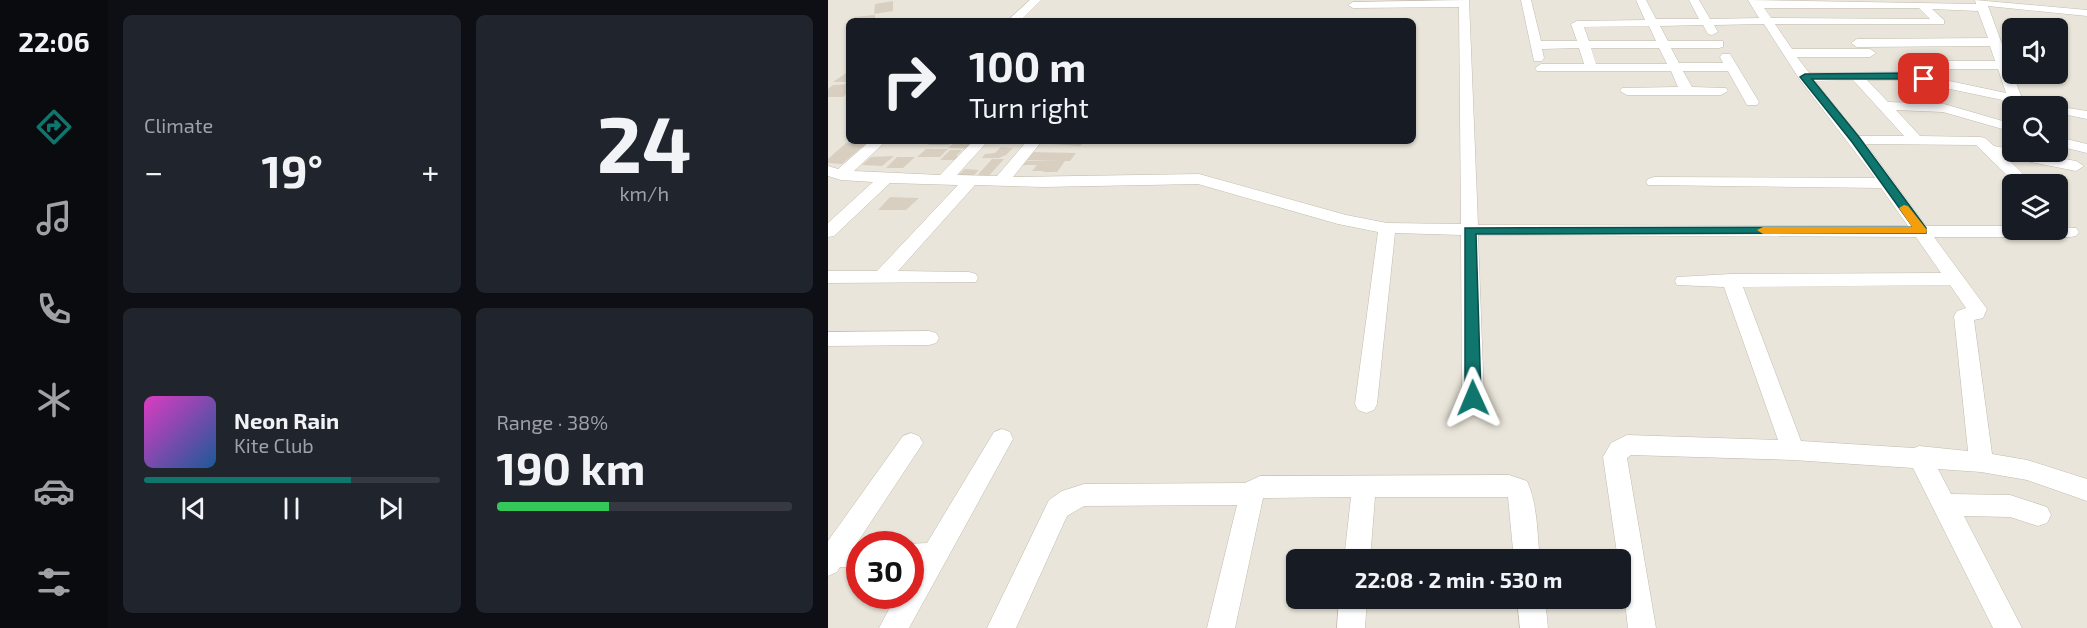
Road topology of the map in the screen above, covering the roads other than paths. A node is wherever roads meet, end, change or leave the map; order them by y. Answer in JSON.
{"nodes":[{"id":1,"x":1036,"y":0,"type":"edge"},
{"id":2,"x":1526,"y":0,"type":"edge"},
{"id":3,"x":1641,"y":0,"type":"edge"},
{"id":4,"x":1694,"y":0,"type":"edge"},
{"id":5,"x":2059,"y":0,"type":"edge"},
{"id":6,"x":1464,"y":2,"type":"edge"},
{"id":7,"x":1755,"y":2,"type":"edge"},
{"id":8,"x":1981,"y":3,"type":"edge"},
{"id":9,"x":1353,"y":5,"type":"dead end"},
{"id":10,"x":1922,"y":5,"type":"junction"},
{"id":11,"x":2083,"y":13,"type":"edge"},
{"id":12,"x":1016,"y":18,"type":"edge"},
{"id":13,"x":1768,"y":21,"type":"junction"},
{"id":14,"x":1706,"y":22,"type":"junction"},
{"id":15,"x":1653,"y":23,"type":"junction"},
{"id":16,"x":1857,"y":42,"type":"dead end"},
{"id":17,"x":1995,"y":42,"type":"junction"},
{"id":18,"x":1663,"y":44,"type":"junction"},
{"id":19,"x":1719,"y":44,"type":"junction"},
{"id":20,"x":1536,"y":45,"type":"junction"},
{"id":21,"x":1584,"y":45,"type":"junction"},
{"id":22,"x":1789,"y":53,"type":"junction"},
{"id":23,"x":1870,"y":53,"type":"dead end"},
{"id":24,"x":2002,"y":62,"type":"edge"},
{"id":25,"x":1911,"y":65,"type":"dead end"},
{"id":26,"x":2002,"y":65,"type":"edge"},
{"id":27,"x":1731,"y":66,"type":"junction"},
{"id":28,"x":1591,"y":67,"type":"junction"},
{"id":29,"x":1674,"y":67,"type":"junction"},
{"id":30,"x":1856,"y":76,"type":"junction"},
{"id":31,"x":1805,"y":77,"type":"junction"},
{"id":32,"x":1687,"y":91,"type":"junction"},
{"id":33,"x":1721,"y":91,"type":"dead end"},
{"id":34,"x":1627,"y":92,"type":"dead end"},
{"id":35,"x":2002,"y":96,"type":"edge"},
{"id":36,"x":1752,"y":102,"type":"dead end"},
{"id":37,"x":1885,"y":106,"type":"junction"},
{"id":38,"x":2068,"y":111,"type":"edge"},
{"id":39,"x":2087,"y":115,"type":"edge"},
{"id":40,"x":2002,"y":125,"type":"edge"},
{"id":41,"x":1856,"y":140,"type":"junction"},
{"id":42,"x":1916,"y":140,"type":"junction"},
{"id":43,"x":875,"y":144,"type":"edge"},
{"id":44,"x":978,"y":144,"type":"edge"},
{"id":45,"x":1032,"y":144,"type":"edge"},
{"id":46,"x":2068,"y":144,"type":"edge"},
{"id":47,"x":2087,"y":149,"type":"edge"},
{"id":48,"x":1990,"y":150,"type":"junction"},
{"id":49,"x":2076,"y":166,"type":"dead end"},
{"id":50,"x":834,"y":173,"type":"edge"},
{"id":51,"x":2015,"y":174,"type":"edge"},
{"id":52,"x":886,"y":178,"type":"junction"},
{"id":53,"x":945,"y":179,"type":"junction"},
{"id":54,"x":972,"y":180,"type":"junction"},
{"id":55,"x":1001,"y":181,"type":"junction"},
{"id":56,"x":1654,"y":182,"type":"dead end"},
{"id":57,"x":1887,"y":183,"type":"junction"},
{"id":58,"x":1387,"y":228,"type":"junction"},
{"id":59,"x":1469,"y":230,"type":"junction"},
{"id":60,"x":1921,"y":230,"type":"junction"},
{"id":61,"x":828,"y":232,"type":"edge"},
{"id":62,"x":2070,"y":232,"type":"dead end"},
{"id":63,"x":828,"y":277,"type":"edge"},
{"id":64,"x":882,"y":277,"type":"junction"},
{"id":65,"x":969,"y":278,"type":"dead end"},
{"id":66,"x":1956,"y":279,"type":"junction"},
{"id":67,"x":1731,"y":280,"type":"junction"},
{"id":68,"x":1684,"y":281,"type":"dead end"},
{"id":69,"x":930,"y":338,"type":"dead end"},
{"id":70,"x":828,"y":339,"type":"edge"},
{"id":71,"x":1473,"y":398,"type":"dead end"},
{"id":72,"x":1366,"y":404,"type":"dead end"},
{"id":73,"x":1002,"y":439,"type":"dead end"},
{"id":74,"x":911,"y":443,"type":"dead end"},
{"id":75,"x":1793,"y":450,"type":"junction"},
{"id":76,"x":1919,"y":456,"type":"junction"},
{"id":77,"x":1981,"y":462,"type":"junction"},
{"id":78,"x":1364,"y":487,"type":"junction"},
{"id":79,"x":2087,"y":490,"type":"edge"},
{"id":80,"x":1252,"y":494,"type":"junction"},
{"id":81,"x":1943,"y":505,"type":"junction"},
{"id":82,"x":2038,"y":515,"type":"dead end"},
{"id":83,"x":1358,"y":549,"type":"edge"},
{"id":84,"x":1526,"y":549,"type":"edge"},
{"id":85,"x":924,"y":553,"type":"edge"},
{"id":86,"x":846,"y":556,"type":"edge"},
{"id":87,"x":830,"y":558,"type":"edge"},
{"id":88,"x":901,"y":609,"type":"edge"},
{"id":89,"x":1352,"y":609,"type":"edge"},
{"id":90,"x":1532,"y":609,"type":"edge"},
{"id":91,"x":893,"y":628,"type":"edge"},
{"id":92,"x":1000,"y":628,"type":"edge"},
{"id":93,"x":1221,"y":628,"type":"edge"},
{"id":94,"x":1351,"y":628,"type":"edge"},
{"id":95,"x":1534,"y":628,"type":"edge"},
{"id":96,"x":1642,"y":628,"type":"edge"},
{"id":97,"x":2008,"y":628,"type":"edge"}],
"edges":[{"from":1,"to":12,"type":"street"},
{"from":2,"to":20,"type":"street"},
{"from":3,"to":15,"type":"street"},
{"from":4,"to":14,"type":"street"},
{"from":5,"to":11,"type":"street"},
{"from":6,"to":9,"type":"street"},
{"from":6,"to":59,"type":"street"},
{"from":7,"to":10,"type":"street"},
{"from":7,"to":13,"type":"street"},
{"from":8,"to":10,"type":"street"},
{"from":8,"to":11,"type":"street"},
{"from":8,"to":17,"type":"street"},
{"from":10,"to":13,"type":"street"},
{"from":13,"to":14,"type":"street"},
{"from":13,"to":22,"type":"street"},
{"from":14,"to":15,"type":"street"},
{"from":14,"to":19,"type":"street"},
{"from":15,"to":18,"type":"street"},
{"from":15,"to":21,"type":"street"},
{"from":16,"to":17,"type":"street"},
{"from":17,"to":24,"type":"street"},
{"from":18,"to":19,"type":"street"},
{"from":18,"to":21,"type":"street"},
{"from":18,"to":29,"type":"street"},
{"from":19,"to":27,"type":"street"},
{"from":20,"to":21,"type":"street"},
{"from":20,"to":28,"type":"street"},
{"from":21,"to":28,"type":"street"},
{"from":22,"to":23,"type":"street"},
{"from":22,"to":31,"type":"street"},
{"from":25,"to":26,"type":"street"},
{"from":27,"to":29,"type":"street"},
{"from":27,"to":36,"type":"street"},
{"from":28,"to":29,"type":"street"},
{"from":29,"to":32,"type":"street"},
{"from":30,"to":31,"type":"street"},
{"from":30,"to":35,"type":"street"},
{"from":30,"to":37,"type":"street"},
{"from":31,"to":41,"type":"street"},
{"from":32,"to":33,"type":"street"},
{"from":32,"to":34,"type":"street"},
{"from":37,"to":40,"type":"street"},
{"from":37,"to":42,"type":"street"},
{"from":38,"to":39,"type":"street"},
{"from":41,"to":42,"type":"street"},
{"from":41,"to":57,"type":"street"},
{"from":42,"to":48,"type":"street"},
{"from":43,"to":50,"type":"street"},
{"from":44,"to":53,"type":"street"},
{"from":45,"to":55,"type":"street"},
{"from":46,"to":47,"type":"street"},
{"from":48,"to":49,"type":"street"},
{"from":48,"to":51,"type":"street"},
{"from":50,"to":52,"type":"street"},
{"from":52,"to":53,"type":"street"},
{"from":52,"to":61,"type":"street"},
{"from":53,"to":54,"type":"street"},
{"from":54,"to":55,"type":"street"},
{"from":54,"to":64,"type":"street"},
{"from":55,"to":58,"type":"street"},
{"from":56,"to":57,"type":"street"},
{"from":57,"to":60,"type":"street"},
{"from":58,"to":59,"type":"street"},
{"from":58,"to":72,"type":"street"},
{"from":59,"to":60,"type":"street"},
{"from":59,"to":71,"type":"street"},
{"from":60,"to":62,"type":"street"},
{"from":60,"to":66,"type":"street"},
{"from":63,"to":64,"type":"street"},
{"from":64,"to":65,"type":"street"},
{"from":66,"to":67,"type":"street"},
{"from":66,"to":77,"type":"street"},
{"from":67,"to":68,"type":"street"},
{"from":67,"to":75,"type":"street"},
{"from":69,"to":70,"type":"street"},
{"from":73,"to":85,"type":"street"},
{"from":74,"to":87,"type":"street"},
{"from":75,"to":76,"type":"street"},
{"from":75,"to":96,"type":"street"},
{"from":76,"to":77,"type":"street"},
{"from":76,"to":81,"type":"street"},
{"from":77,"to":79,"type":"street"},
{"from":78,"to":80,"type":"street"},
{"from":78,"to":83,"type":"street"},
{"from":78,"to":84,"type":"street"},
{"from":80,"to":92,"type":"street"},
{"from":80,"to":93,"type":"street"},
{"from":81,"to":82,"type":"street"},
{"from":81,"to":97,"type":"street"},
{"from":86,"to":87,"type":"street"},
{"from":88,"to":91,"type":"street"},
{"from":89,"to":94,"type":"street"},
{"from":90,"to":95,"type":"street"}]}
